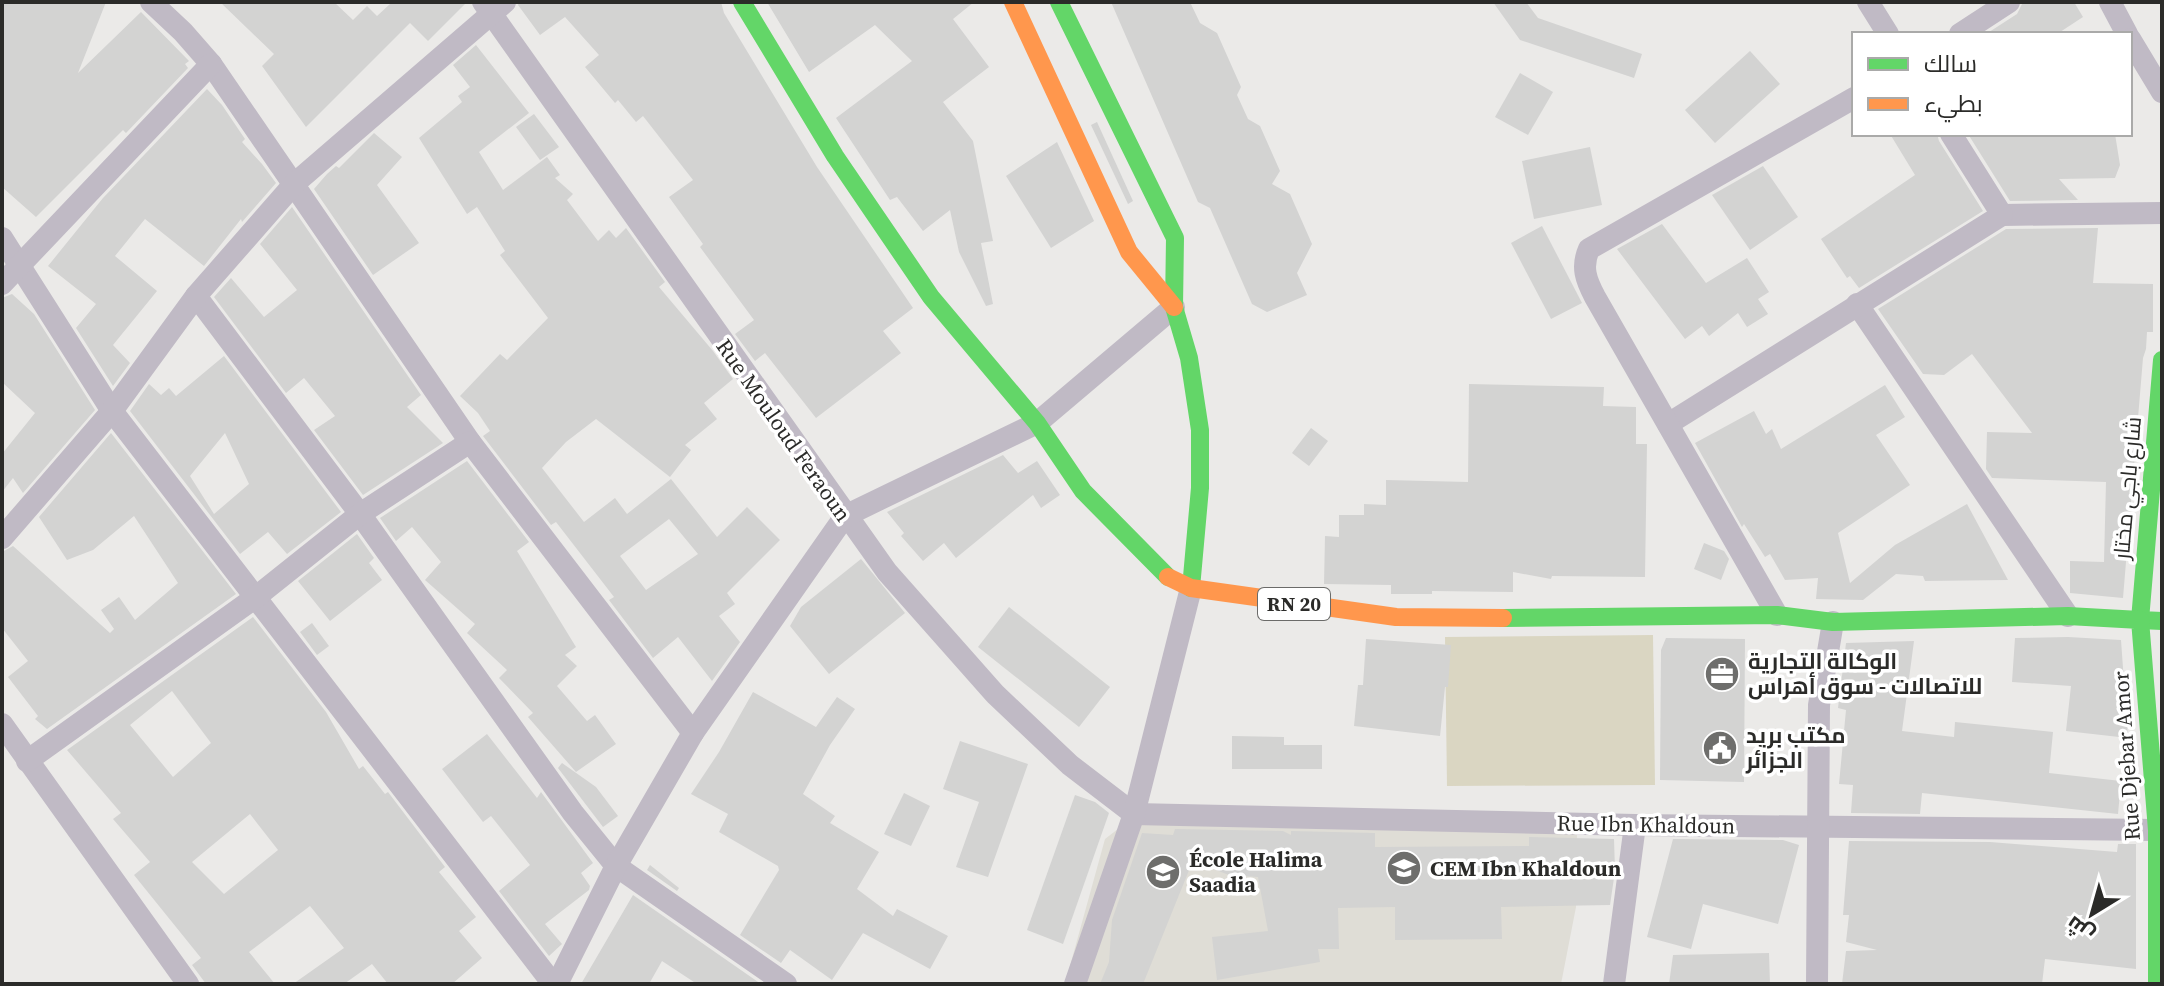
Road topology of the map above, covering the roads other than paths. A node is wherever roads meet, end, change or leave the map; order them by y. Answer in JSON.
{"nodes":[{"id":1,"x":151,"y":2,"type":"edge"},
{"id":2,"x":742,"y":2,"type":"edge"},
{"id":3,"x":1013,"y":2,"type":"edge"},
{"id":4,"x":1059,"y":2,"type":"edge"},
{"id":5,"x":1868,"y":2,"type":"edge"},
{"id":6,"x":2009,"y":2,"type":"edge"},
{"id":7,"x":2110,"y":2,"type":"edge"},
{"id":8,"x":492,"y":6,"type":"edge"},
{"id":9,"x":1887,"y":32,"type":"edge"},
{"id":10,"x":1963,"y":32,"type":"edge"},
{"id":11,"x":2127,"y":32,"type":"edge"},
{"id":12,"x":2132,"y":41,"type":"edge"},
{"id":13,"x":211,"y":64,"type":"junction"},
{"id":14,"x":2162,"y":92,"type":"edge"},
{"id":15,"x":1852,"y":99,"type":"edge"},
{"id":16,"x":1952,"y":136,"type":"edge"},
{"id":17,"x":294,"y":184,"type":"junction"},
{"id":18,"x":2162,"y":213,"type":"edge"},
{"id":19,"x":2002,"y":215,"type":"junction"},
{"id":20,"x":2,"y":238,"type":"edge"},
{"id":21,"x":20,"y":264,"type":"junction"},
{"id":22,"x":2,"y":284,"type":"edge"},
{"id":23,"x":196,"y":296,"type":"junction"},
{"id":24,"x":1857,"y":304,"type":"junction"},
{"id":25,"x":1174,"y":307,"type":"junction"},
{"id":26,"x":2162,"y":360,"type":"edge"},
{"id":27,"x":112,"y":411,"type":"junction"},
{"id":28,"x":1037,"y":423,"type":"junction"},
{"id":29,"x":1668,"y":424,"type":"junction"},
{"id":30,"x":470,"y":442,"type":"junction"},
{"id":31,"x":360,"y":514,"type":"junction"},
{"id":32,"x":845,"y":516,"type":"junction"},
{"id":33,"x":2,"y":538,"type":"edge"},
{"id":34,"x":1191,"y":588,"type":"junction"},
{"id":35,"x":256,"y":597,"type":"junction"},
{"id":36,"x":1777,"y":615,"type":"junction"},
{"id":37,"x":2068,"y":616,"type":"junction"},
{"id":38,"x":2140,"y":620,"type":"junction"},
{"id":39,"x":2162,"y":621,"type":"edge"},
{"id":40,"x":1833,"y":622,"type":"junction"},
{"id":41,"x":2,"y":724,"type":"edge"},
{"id":42,"x":693,"y":733,"type":"junction"},
{"id":43,"x":27,"y":761,"type":"junction"},
{"id":44,"x":1134,"y":814,"type":"junction"},
{"id":45,"x":1635,"y":825,"type":"junction"},
{"id":46,"x":1819,"y":826,"type":"junction"},
{"id":47,"x":2157,"y":830,"type":"junction"},
{"id":48,"x":616,"y":866,"type":"junction"},
{"id":49,"x":188,"y":984,"type":"edge"},
{"id":50,"x":555,"y":984,"type":"edge"},
{"id":51,"x":786,"y":984,"type":"edge"},
{"id":52,"x":1075,"y":984,"type":"edge"},
{"id":53,"x":1614,"y":984,"type":"edge"},
{"id":54,"x":1817,"y":984,"type":"edge"},
{"id":55,"x":2157,"y":984,"type":"edge"}],
"edges":[{"from":1,"to":13,"type":"street"},
{"from":2,"to":28,"type":"main road","number":"RN 20"},
{"from":3,"to":25,"type":"main road"},
{"from":4,"to":25,"type":"main road"},
{"from":5,"to":9,"type":"street"},
{"from":6,"to":10,"type":"street"},
{"from":7,"to":11,"type":"street"},
{"from":8,"to":17,"type":"street"},
{"from":8,"to":32,"type":"street","name":"Rue Mouloud Feraoun"},
{"from":12,"to":14,"type":"street"},
{"from":13,"to":17,"type":"street"},
{"from":13,"to":21,"type":"street"},
{"from":15,"to":29,"type":"street"},
{"from":16,"to":19,"type":"street"},
{"from":17,"to":23,"type":"street"},
{"from":17,"to":30,"type":"street"},
{"from":18,"to":19,"type":"street"},
{"from":19,"to":24,"type":"street"},
{"from":20,"to":21,"type":"street"},
{"from":21,"to":22,"type":"street"},
{"from":21,"to":27,"type":"street"},
{"from":23,"to":27,"type":"street"},
{"from":23,"to":31,"type":"street"},
{"from":24,"to":29,"type":"street"},
{"from":24,"to":37,"type":"street"},
{"from":25,"to":28,"type":"street"},
{"from":25,"to":34,"type":"main road"},
{"from":26,"to":38,"type":"main road","name":"شارع باجي مختار"},
{"from":27,"to":33,"type":"street"},
{"from":27,"to":35,"type":"street"},
{"from":28,"to":32,"type":"street"},
{"from":28,"to":34,"type":"main road","number":"RN 20"},
{"from":29,"to":36,"type":"street"},
{"from":30,"to":31,"type":"street"},
{"from":30,"to":42,"type":"street"},
{"from":31,"to":35,"type":"street"},
{"from":31,"to":48,"type":"street"},
{"from":32,"to":42,"type":"street"},
{"from":32,"to":44,"type":"street","name":"Rue Mouloud Feraoun"},
{"from":34,"to":36,"type":"main road","number":"RN 20"},
{"from":34,"to":44,"type":"street"},
{"from":35,"to":43,"type":"street"},
{"from":35,"to":50,"type":"street"},
{"from":36,"to":40,"type":"main road","number":"RN 20"},
{"from":37,"to":38,"type":"main road","number":"RN 20"},
{"from":37,"to":40,"type":"main road","number":"RN 20"},
{"from":38,"to":39,"type":"main road"},
{"from":38,"to":47,"type":"main road","name":"Rue Djebar Amor"},
{"from":40,"to":46,"type":"street"},
{"from":41,"to":43,"type":"street"},
{"from":42,"to":48,"type":"street"},
{"from":43,"to":49,"type":"street"},
{"from":44,"to":45,"type":"street","name":"Rue Ibn Khaldoun"},
{"from":44,"to":52,"type":"street"},
{"from":45,"to":46,"type":"street","name":"Rue Ibn Khaldoun"},
{"from":45,"to":53,"type":"street"},
{"from":46,"to":47,"type":"street","name":"Rue Ibn Khaldoun"},
{"from":46,"to":54,"type":"street"},
{"from":47,"to":55,"type":"main road","name":"Rue Djebar Amor"},
{"from":48,"to":50,"type":"street"},
{"from":48,"to":51,"type":"street"}]}
